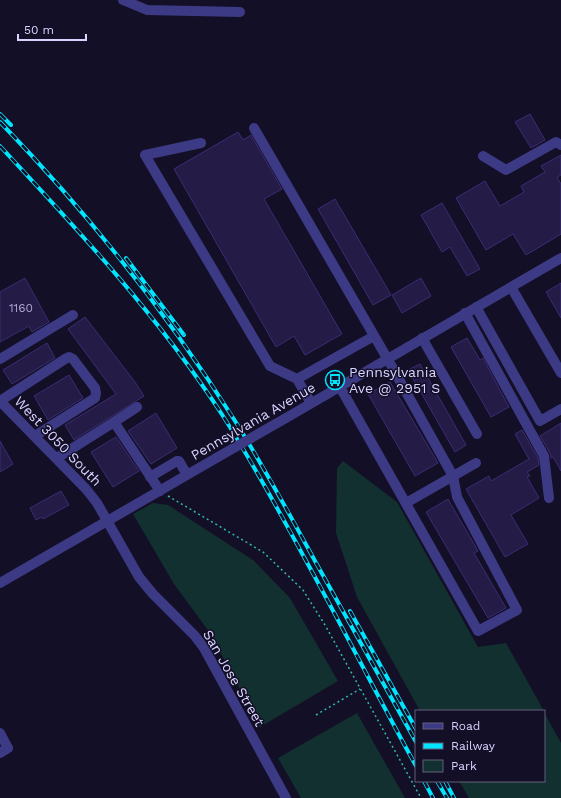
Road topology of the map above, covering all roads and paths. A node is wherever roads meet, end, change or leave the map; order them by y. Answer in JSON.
{"nodes":[{"id":1,"x":123,"y":0,"type":"edge"},
{"id":2,"x":240,"y":12,"type":"dead end"},
{"id":3,"x":254,"y":128,"type":"dead end"},
{"id":4,"x":201,"y":143,"type":"dead end"},
{"id":5,"x":561,"y":145,"type":"edge"},
{"id":6,"x":483,"y":156,"type":"dead end"},
{"id":7,"x":561,"y":258,"type":"edge"},
{"id":8,"x":510,"y":287,"type":"junction"},
{"id":9,"x":476,"y":307,"type":"junction"},
{"id":10,"x":465,"y":313,"type":"junction"},
{"id":11,"x":73,"y":315,"type":"dead end"},
{"id":12,"x":374,"y":336,"type":"junction"},
{"id":13,"x":422,"y":338,"type":"junction"},
{"id":14,"x":387,"y":358,"type":"junction"},
{"id":15,"x":0,"y":359,"type":"edge"},
{"id":16,"x":561,"y":373,"type":"edge"},
{"id":17,"x":297,"y":379,"type":"junction"},
{"id":18,"x":340,"y":386,"type":"junction"},
{"id":19,"x":0,"y":401,"type":"edge"},
{"id":20,"x":311,"y":403,"type":"junction"},
{"id":21,"x":137,"y":407,"type":"dead end"},
{"id":22,"x":561,"y":409,"type":"edge"},
{"id":23,"x":114,"y":422,"type":"junction"},
{"id":24,"x":477,"y":434,"type":"dead end"},
{"id":25,"x":35,"y":436,"type":"junction"},
{"id":26,"x":57,"y":458,"type":"junction"},
{"id":27,"x":476,"y":463,"type":"dead end"},
{"id":28,"x":187,"y":475,"type":"junction"},
{"id":29,"x":453,"y":476,"type":"junction"},
{"id":30,"x":150,"y":477,"type":"junction"},
{"id":31,"x":160,"y":491,"type":"junction"},
{"id":32,"x":549,"y":498,"type":"dead end"},
{"id":33,"x":406,"y":503,"type":"junction"},
{"id":34,"x":107,"y":521,"type":"junction"},
{"id":35,"x":0,"y":583,"type":"edge"},
{"id":36,"x":360,"y":689,"type":"junction"},
{"id":37,"x":316,"y":715,"type":"dead end"},
{"id":38,"x":0,"y":733,"type":"edge"},
{"id":39,"x":0,"y":753,"type":"edge"},
{"id":40,"x":286,"y":798,"type":"edge"},
{"id":41,"x":421,"y":798,"type":"edge"}],
"edges":[{"from":1,"to":2,"type":"street"},
{"from":3,"to":12,"type":"street"},
{"from":4,"to":17,"type":"street"},
{"from":5,"to":6,"type":"street"},
{"from":7,"to":8,"type":"street","name":"Pennsylvania Avenue"},
{"from":8,"to":9,"type":"street","name":"Pennsylvania Avenue"},
{"from":8,"to":16,"type":"street"},
{"from":9,"to":10,"type":"street","name":"Pennsylvania Avenue"},
{"from":9,"to":22,"type":"street"},
{"from":10,"to":13,"type":"street","name":"Pennsylvania Avenue"},
{"from":10,"to":32,"type":"street"},
{"from":11,"to":15,"type":"street"},
{"from":12,"to":14,"type":"street"},
{"from":12,"to":17,"type":"street"},
{"from":13,"to":14,"type":"street","name":"Pennsylvania Avenue"},
{"from":13,"to":24,"type":"street"},
{"from":14,"to":18,"type":"street","name":"Pennsylvania Avenue"},
{"from":14,"to":29,"type":"street"},
{"from":17,"to":20,"type":"street"},
{"from":18,"to":20,"type":"street","name":"Pennsylvania Avenue"},
{"from":18,"to":33,"type":"street"},
{"from":19,"to":25,"type":"street","name":"West 3050 South"},
{"from":19,"to":25,"type":"street"},
{"from":20,"to":28,"type":"street","name":"Pennsylvania Avenue","bridge":true},
{"from":21,"to":23,"type":"street"},
{"from":23,"to":26,"type":"street"},
{"from":23,"to":30,"type":"street"},
{"from":25,"to":26,"type":"street","name":"West 3050 South"},
{"from":26,"to":34,"type":"street","name":"West 3050 South"},
{"from":27,"to":29,"type":"street"},
{"from":28,"to":30,"type":"street"},
{"from":28,"to":31,"type":"street","name":"Pennsylvania Avenue"},
{"from":29,"to":33,"type":"street"},
{"from":29,"to":33,"type":"street"},
{"from":30,"to":31,"type":"street"},
{"from":31,"to":34,"type":"street","name":"Pennsylvania Avenue"},
{"from":31,"to":36,"type":"path"},
{"from":34,"to":35,"type":"street","name":"Pennsylvania Avenue"},
{"from":34,"to":40,"type":"street","name":"San Jose Street"},
{"from":36,"to":37,"type":"path"},
{"from":36,"to":41,"type":"path"},
{"from":38,"to":39,"type":"street"}]}
